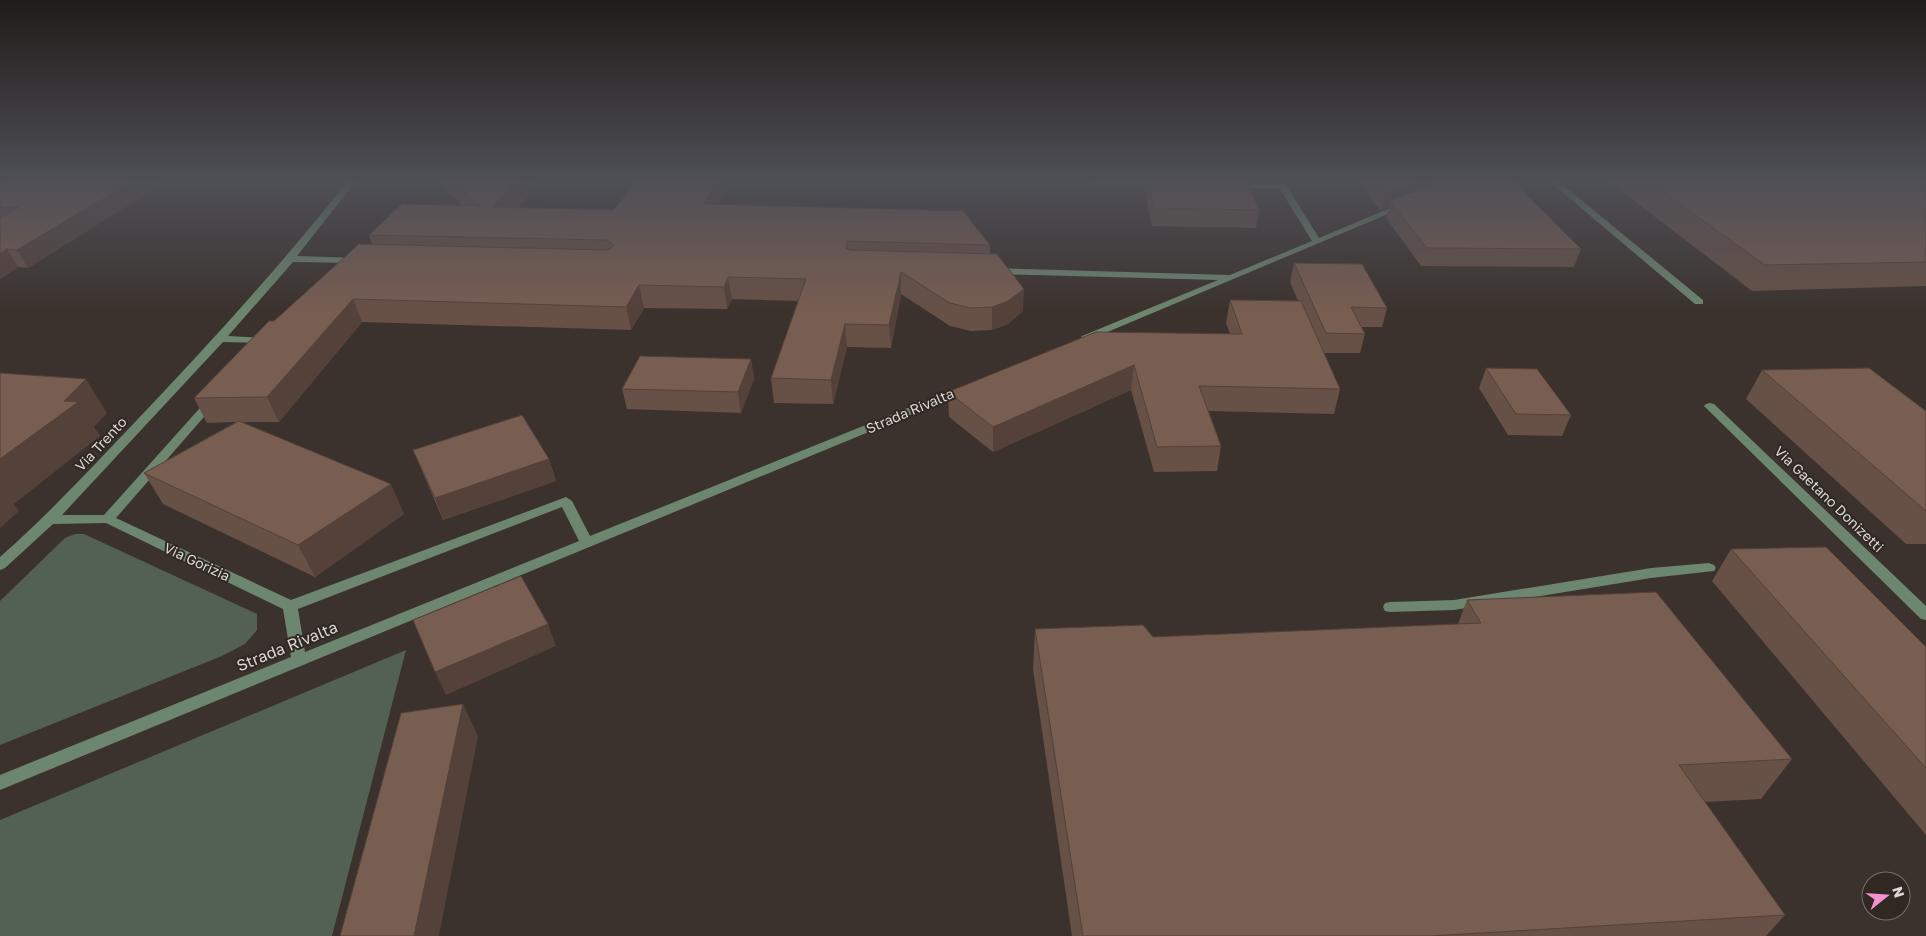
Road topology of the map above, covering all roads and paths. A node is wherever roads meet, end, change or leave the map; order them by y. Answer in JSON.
{"nodes":[{"id":1,"x":317,"y":225,"type":"edge"},
{"id":2,"x":1306,"y":225,"type":"edge"},
{"id":3,"x":1359,"y":225,"type":"edge"},
{"id":4,"x":1606,"y":225,"type":"edge"},
{"id":5,"x":1317,"y":242,"type":"junction"},
{"id":6,"x":290,"y":259,"type":"junction"},
{"id":7,"x":368,"y":261,"type":"edge"},
{"id":8,"x":988,"y":271,"type":"edge"},
{"id":9,"x":1232,"y":278,"type":"junction"},
{"id":10,"x":1700,"y":302,"type":"dead end"},
{"id":11,"x":220,"y":339,"type":"junction"},
{"id":12,"x":1075,"y":343,"type":"edge"},
{"id":13,"x":252,"y":354,"type":"edge"},
{"id":14,"x":974,"y":385,"type":"edge"},
{"id":15,"x":220,"y":392,"type":"edge"},
{"id":16,"x":1710,"y":406,"type":"dead end"},
{"id":17,"x":108,"y":519,"type":"junction"},
{"id":18,"x":50,"y":520,"type":"junction"},
{"id":19,"x":588,"y":543,"type":"junction"},
{"id":20,"x":0,"y":565,"type":"edge"},
{"id":21,"x":1709,"y":568,"type":"dead end"},
{"id":22,"x":290,"y":606,"type":"junction"},
{"id":23,"x":1390,"y":607,"type":"dead end"},
{"id":24,"x":1926,"y":615,"type":"edge"},
{"id":25,"x":299,"y":660,"type":"junction"},
{"id":26,"x":0,"y":783,"type":"edge"}],
"edges":[{"from":1,"to":6,"type":"street","name":"Via Trento"},
{"from":2,"to":5,"type":"street"},
{"from":3,"to":5,"type":"street"},
{"from":4,"to":10,"type":"street"},
{"from":5,"to":9,"type":"street"},
{"from":6,"to":7,"type":"street"},
{"from":6,"to":11,"type":"street","name":"Via Trento"},
{"from":8,"to":9,"type":"street"},
{"from":9,"to":12,"type":"street"},
{"from":11,"to":13,"type":"street"},
{"from":11,"to":18,"type":"street","name":"Via Trento"},
{"from":14,"to":19,"type":"street","name":"Strada Rivalta"},
{"from":15,"to":17,"type":"street"},
{"from":16,"to":24,"type":"street","name":"Via Gaetano Donizetti"},
{"from":17,"to":18,"type":"street","name":"Via Gorizia"},
{"from":17,"to":22,"type":"street","name":"Via Gorizia"},
{"from":18,"to":20,"type":"street","name":"Via Trento"},
{"from":19,"to":22,"type":"street"},
{"from":19,"to":25,"type":"street","name":"Strada Rivalta"},
{"from":21,"to":23,"type":"street"},
{"from":22,"to":25,"type":"street"},
{"from":25,"to":26,"type":"street","name":"Strada Rivalta"}]}
